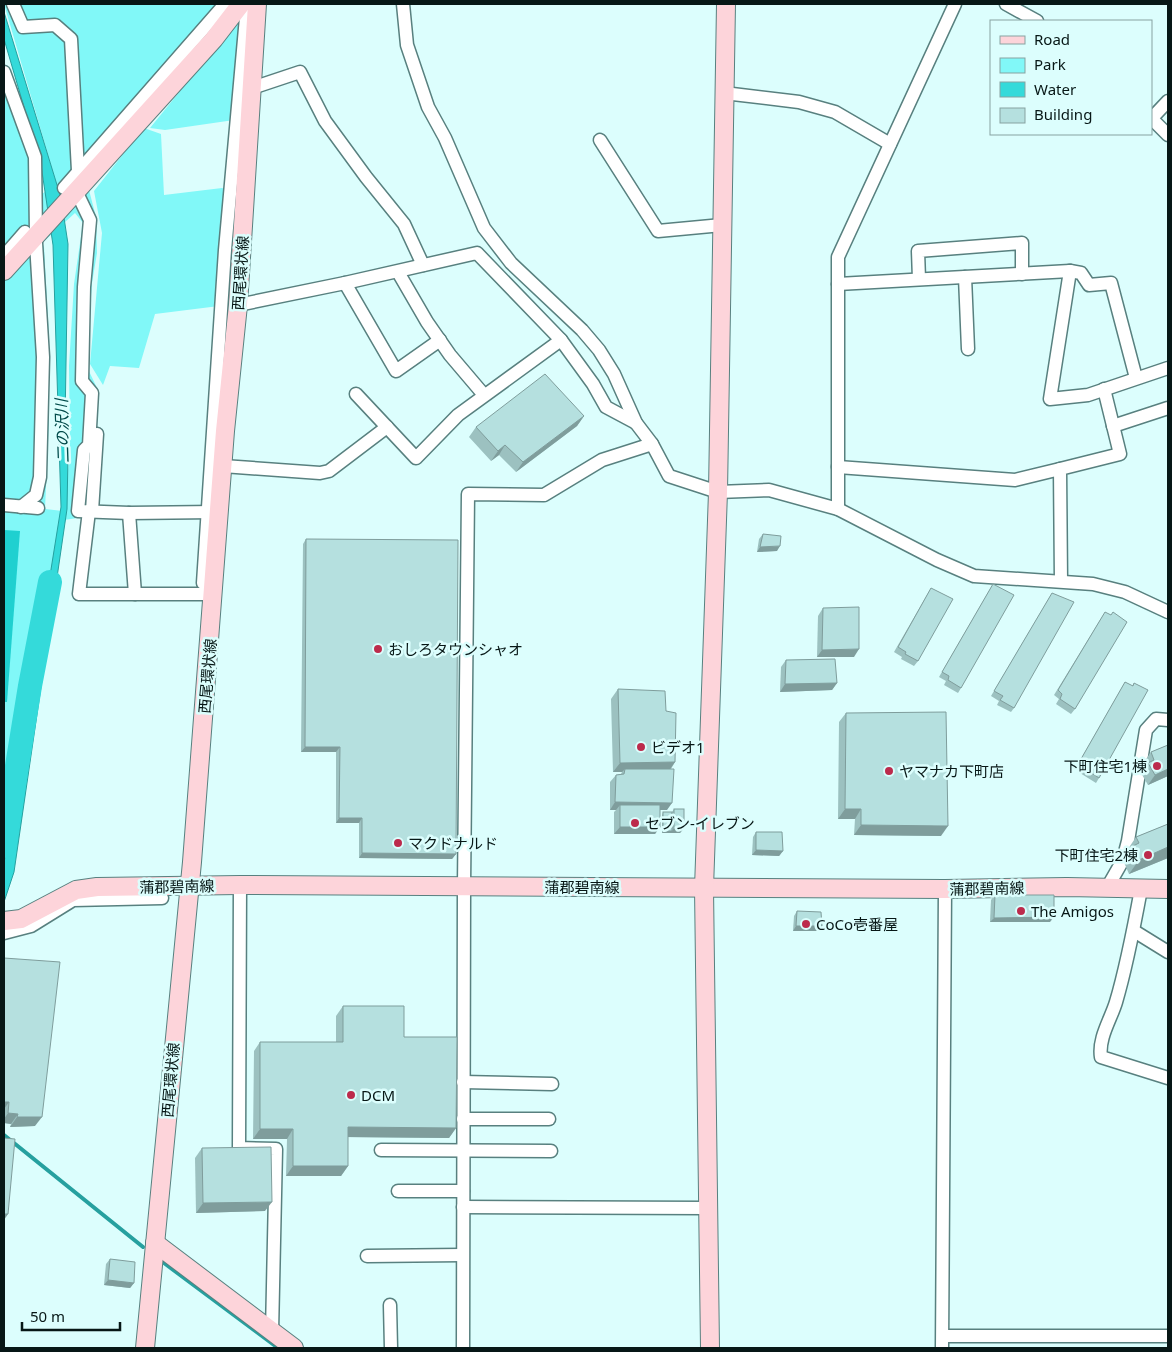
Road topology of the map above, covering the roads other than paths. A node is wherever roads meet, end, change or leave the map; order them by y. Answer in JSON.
{"nodes":[{"id":1,"x":13,"y":4,"type":"edge"},
{"id":2,"x":225,"y":4,"type":"edge"},
{"id":3,"x":241,"y":4,"type":"edge"},
{"id":4,"x":257,"y":4,"type":"edge"},
{"id":5,"x":403,"y":4,"type":"edge"},
{"id":6,"x":726,"y":4,"type":"edge"},
{"id":7,"x":955,"y":4,"type":"edge"},
{"id":8,"x":1006,"y":4,"type":"edge"},
{"id":9,"x":1035,"y":20,"type":"edge"},
{"id":10,"x":4,"y":72,"type":"edge"},
{"id":11,"x":252,"y":88,"type":"junction"},
{"id":12,"x":724,"y":93,"type":"junction"},
{"id":13,"x":1168,"y":101,"type":"edge"},
{"id":14,"x":1152,"y":118,"type":"edge"},
{"id":15,"x":1152,"y":120,"type":"edge"},
{"id":16,"x":1168,"y":135,"type":"edge"},
{"id":17,"x":600,"y":140,"type":"dead end"},
{"id":18,"x":890,"y":144,"type":"junction"},
{"id":19,"x":81,"y":184,"type":"junction"},
{"id":20,"x":64,"y":188,"type":"dead end"},
{"id":21,"x":722,"y":225,"type":"junction"},
{"id":22,"x":34,"y":235,"type":"junction"},
{"id":23,"x":4,"y":256,"type":"edge"},
{"id":24,"x":23,"y":258,"type":"dead end"},
{"id":25,"x":423,"y":265,"type":"junction"},
{"id":26,"x":4,"y":271,"type":"edge"},
{"id":27,"x":1070,"y":271,"type":"junction"},
{"id":28,"x":398,"y":272,"type":"junction"},
{"id":29,"x":1022,"y":274,"type":"junction"},
{"id":30,"x":965,"y":277,"type":"junction"},
{"id":31,"x":4,"y":279,"type":"edge"},
{"id":32,"x":919,"y":279,"type":"junction"},
{"id":33,"x":346,"y":283,"type":"junction"},
{"id":34,"x":838,"y":284,"type":"junction"},
{"id":35,"x":238,"y":304,"type":"junction"},
{"id":36,"x":440,"y":340,"type":"junction"},
{"id":37,"x":561,"y":340,"type":"junction"},
{"id":38,"x":968,"y":349,"type":"dead end"},
{"id":39,"x":1168,"y":368,"type":"edge"},
{"id":40,"x":1136,"y":378,"type":"junction"},
{"id":41,"x":100,"y":387,"type":"dead end"},
{"id":42,"x":1104,"y":389,"type":"junction"},
{"id":43,"x":356,"y":394,"type":"dead end"},
{"id":44,"x":484,"y":395,"type":"junction"},
{"id":45,"x":1168,"y":408,"type":"edge"},
{"id":46,"x":636,"y":423,"type":"junction"},
{"id":47,"x":1113,"y":426,"type":"junction"},
{"id":48,"x":387,"y":427,"type":"junction"},
{"id":49,"x":652,"y":444,"type":"junction"},
{"id":50,"x":223,"y":466,"type":"junction"},
{"id":51,"x":838,"y":467,"type":"junction"},
{"id":52,"x":1060,"y":469,"type":"junction"},
{"id":53,"x":718,"y":492,"type":"junction"},
{"id":54,"x":4,"y":505,"type":"edge"},
{"id":55,"x":22,"y":507,"type":"junction"},
{"id":56,"x":38,"y":508,"type":"dead end"},
{"id":57,"x":838,"y":509,"type":"junction"},
{"id":58,"x":86,"y":511,"type":"junction"},
{"id":59,"x":214,"y":512,"type":"junction"},
{"id":60,"x":129,"y":513,"type":"junction"},
{"id":61,"x":1061,"y":581,"type":"junction"},
{"id":62,"x":208,"y":588,"type":"junction"},
{"id":63,"x":135,"y":594,"type":"junction"},
{"id":64,"x":1168,"y":612,"type":"edge"},
{"id":65,"x":1168,"y":720,"type":"edge"},
{"id":66,"x":190,"y":885,"type":"junction"},
{"id":67,"x":240,"y":885,"type":"junction"},
{"id":68,"x":464,"y":887,"type":"junction"},
{"id":69,"x":704,"y":888,"type":"junction"},
{"id":70,"x":1107,"y":888,"type":"junction"},
{"id":71,"x":945,"y":889,"type":"junction"},
{"id":72,"x":1168,"y":889,"type":"edge"},
{"id":73,"x":1141,"y":890,"type":"junction"},
{"id":74,"x":162,"y":898,"type":"dead end"},
{"id":75,"x":4,"y":921,"type":"edge"},
{"id":76,"x":1134,"y":931,"type":"junction"},
{"id":77,"x":4,"y":934,"type":"edge"},
{"id":78,"x":1168,"y":952,"type":"edge"},
{"id":79,"x":1168,"y":1078,"type":"edge"},
{"id":80,"x":463,"y":1082,"type":"junction"},
{"id":81,"x":552,"y":1084,"type":"dead end"},
{"id":82,"x":463,"y":1119,"type":"junction"},
{"id":83,"x":549,"y":1119,"type":"dead end"},
{"id":84,"x":381,"y":1150,"type":"dead end"},
{"id":85,"x":463,"y":1150,"type":"junction"},
{"id":86,"x":551,"y":1151,"type":"dead end"},
{"id":87,"x":398,"y":1191,"type":"dead end"},
{"id":88,"x":463,"y":1191,"type":"junction"},
{"id":89,"x":463,"y":1207,"type":"junction"},
{"id":90,"x":707,"y":1208,"type":"junction"},
{"id":91,"x":155,"y":1243,"type":"junction"},
{"id":92,"x":462,"y":1255,"type":"junction"},
{"id":93,"x":367,"y":1256,"type":"dead end"},
{"id":94,"x":390,"y":1305,"type":"dead end"},
{"id":95,"x":272,"y":1332,"type":"junction"},
{"id":96,"x":1168,"y":1336,"type":"edge"},
{"id":97,"x":942,"y":1342,"type":"edge"},
{"id":98,"x":145,"y":1348,"type":"edge"},
{"id":99,"x":294,"y":1348,"type":"edge"},
{"id":100,"x":391,"y":1348,"type":"edge"},
{"id":101,"x":463,"y":1348,"type":"edge"},
{"id":102,"x":710,"y":1348,"type":"edge"}],
"edges":[{"from":1,"to":19,"type":"street"},
{"from":2,"to":19,"type":"street"},
{"from":3,"to":19,"type":"main road"},
{"from":4,"to":11,"type":"main road","name":"西尾環状線"},
{"from":5,"to":46,"type":"street"},
{"from":6,"to":12,"type":"main road"},
{"from":7,"to":18,"type":"street"},
{"from":8,"to":9,"type":"street"},
{"from":10,"to":22,"type":"street"},
{"from":11,"to":25,"type":"street"},
{"from":11,"to":35,"type":"main road","name":"西尾環状線"},
{"from":12,"to":18,"type":"street"},
{"from":12,"to":21,"type":"main road"},
{"from":13,"to":14,"type":"street"},
{"from":15,"to":16,"type":"street"},
{"from":17,"to":21,"type":"street"},
{"from":18,"to":34,"type":"street"},
{"from":19,"to":20,"type":"street"},
{"from":19,"to":22,"type":"main road"},
{"from":19,"to":58,"type":"street"},
{"from":19,"to":59,"type":"street"},
{"from":21,"to":53,"type":"main road"},
{"from":22,"to":23,"type":"street"},
{"from":22,"to":26,"type":"main road"},
{"from":22,"to":55,"type":"street"},
{"from":24,"to":31,"type":"street"},
{"from":25,"to":28,"type":"street"},
{"from":25,"to":37,"type":"street"},
{"from":27,"to":29,"type":"street"},
{"from":27,"to":40,"type":"street"},
{"from":27,"to":42,"type":"street"},
{"from":28,"to":33,"type":"street"},
{"from":28,"to":36,"type":"street"},
{"from":29,"to":30,"type":"street"},
{"from":29,"to":32,"type":"street"},
{"from":30,"to":32,"type":"street"},
{"from":30,"to":38,"type":"street"},
{"from":32,"to":34,"type":"street"},
{"from":33,"to":35,"type":"street"},
{"from":33,"to":36,"type":"street"},
{"from":34,"to":51,"type":"street"},
{"from":35,"to":50,"type":"main road","name":"西尾環状線"},
{"from":36,"to":44,"type":"street"},
{"from":37,"to":44,"type":"street"},
{"from":37,"to":46,"type":"street"},
{"from":39,"to":40,"type":"street"},
{"from":40,"to":42,"type":"street"},
{"from":41,"to":58,"type":"street"},
{"from":42,"to":47,"type":"street"},
{"from":43,"to":48,"type":"street"},
{"from":44,"to":48,"type":"street"},
{"from":45,"to":47,"type":"street"},
{"from":46,"to":49,"type":"street"},
{"from":47,"to":52,"type":"street"},
{"from":48,"to":50,"type":"street"},
{"from":49,"to":53,"type":"street"},
{"from":49,"to":68,"type":"street"},
{"from":50,"to":59,"type":"main road","name":"西尾環状線"},
{"from":51,"to":52,"type":"street"},
{"from":51,"to":57,"type":"street"},
{"from":52,"to":61,"type":"street"},
{"from":53,"to":57,"type":"street"},
{"from":53,"to":69,"type":"main road"},
{"from":54,"to":55,"type":"street"},
{"from":55,"to":56,"type":"street"},
{"from":57,"to":61,"type":"street"},
{"from":58,"to":60,"type":"street"},
{"from":58,"to":63,"type":"street"},
{"from":59,"to":60,"type":"street"},
{"from":59,"to":62,"type":"main road","name":"西尾環状線"},
{"from":60,"to":63,"type":"street"},
{"from":61,"to":64,"type":"street"},
{"from":62,"to":63,"type":"street"},
{"from":62,"to":66,"type":"main road","name":"西尾環状線"},
{"from":65,"to":70,"type":"street"},
{"from":66,"to":67,"type":"main road","name":"蒲郡碧南線"},
{"from":66,"to":75,"type":"main road","name":"蒲郡碧南線"},
{"from":66,"to":91,"type":"main road","name":"西尾環状線"},
{"from":67,"to":68,"type":"main road","name":"蒲郡碧南線"},
{"from":67,"to":95,"type":"street"},
{"from":68,"to":69,"type":"main road","name":"蒲郡碧南線"},
{"from":68,"to":80,"type":"street"},
{"from":69,"to":71,"type":"main road","name":"蒲郡碧南線"},
{"from":69,"to":90,"type":"main road"},
{"from":70,"to":71,"type":"main road","name":"蒲郡碧南線"},
{"from":70,"to":73,"type":"main road","name":"蒲郡碧南線"},
{"from":71,"to":97,"type":"street"},
{"from":72,"to":73,"type":"main road","name":"蒲郡碧南線"},
{"from":73,"to":76,"type":"street"},
{"from":74,"to":77,"type":"street"},
{"from":76,"to":78,"type":"street"},
{"from":76,"to":79,"type":"street"},
{"from":80,"to":81,"type":"street"},
{"from":80,"to":82,"type":"street"},
{"from":82,"to":83,"type":"street"},
{"from":82,"to":85,"type":"street"},
{"from":84,"to":85,"type":"street"},
{"from":85,"to":86,"type":"street"},
{"from":85,"to":88,"type":"street"},
{"from":87,"to":88,"type":"street"},
{"from":88,"to":89,"type":"street"},
{"from":89,"to":90,"type":"street"},
{"from":89,"to":92,"type":"street"},
{"from":90,"to":102,"type":"main road"},
{"from":91,"to":95,"type":"main road"},
{"from":91,"to":98,"type":"main road","name":"西尾環状線"},
{"from":92,"to":93,"type":"street"},
{"from":92,"to":101,"type":"street"},
{"from":94,"to":100,"type":"street"},
{"from":95,"to":99,"type":"main road"},
{"from":96,"to":97,"type":"street"}]}
